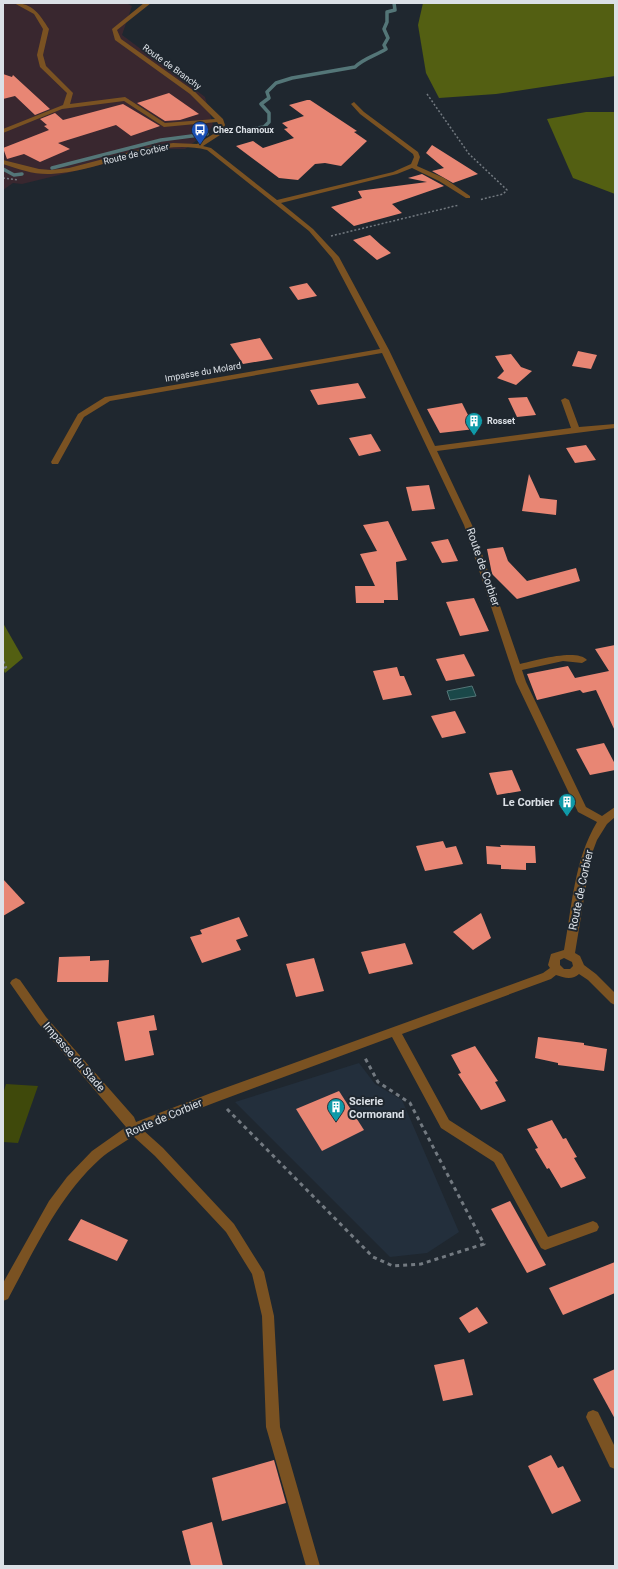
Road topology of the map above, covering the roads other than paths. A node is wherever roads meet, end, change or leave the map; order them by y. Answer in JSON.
{"nodes":[{"id":1,"x":16,"y":3,"type":"edge"},
{"id":2,"x":146,"y":5,"type":"edge"},
{"id":3,"x":354,"y":104,"type":"dead end"},
{"id":4,"x":66,"y":106,"type":"junction"},
{"id":5,"x":221,"y":120,"type":"junction"},
{"id":6,"x":3,"y":131,"type":"edge"},
{"id":7,"x":200,"y":145,"type":"junction"},
{"id":8,"x":3,"y":162,"type":"edge"},
{"id":9,"x":412,"y":166,"type":"junction"},
{"id":10,"x":468,"y":197,"type":"dead end"},
{"id":11,"x":276,"y":202,"type":"junction"},
{"id":12,"x":385,"y":350,"type":"junction"},
{"id":13,"x":565,"y":400,"type":"dead end"},
{"id":14,"x":615,"y":426,"type":"edge"},
{"id":15,"x":576,"y":430,"type":"junction"},
{"id":16,"x":433,"y":449,"type":"junction"},
{"id":17,"x":55,"y":462,"type":"dead end"},
{"id":18,"x":582,"y":660,"type":"dead end"},
{"id":19,"x":516,"y":668,"type":"junction"},
{"id":20,"x":615,"y":811,"type":"edge"},
{"id":21,"x":603,"y":821,"type":"junction"},
{"id":22,"x":569,"y":954,"type":"junction"},
{"id":23,"x":578,"y":967,"type":"junction"},
{"id":24,"x":556,"y":969,"type":"junction"},
{"id":25,"x":16,"y":983,"type":"dead end"},
{"id":26,"x":615,"y":1000,"type":"edge"},
{"id":27,"x":395,"y":1031,"type":"junction"},
{"id":28,"x":133,"y":1129,"type":"junction"},
{"id":29,"x":593,"y":1227,"type":"dead end"},
{"id":30,"x":3,"y":1295,"type":"edge"},
{"id":31,"x":593,"y":1417,"type":"dead end"},
{"id":32,"x":615,"y":1462,"type":"edge"},
{"id":33,"x":313,"y":1566,"type":"edge"}],
"edges":[{"from":1,"to":4,"type":"street"},
{"from":2,"to":5,"type":"street","name":"Route de Branchy"},
{"from":3,"to":9,"type":"street"},
{"from":4,"to":5,"type":"street"},
{"from":4,"to":6,"type":"street"},
{"from":5,"to":7,"type":"street"},
{"from":7,"to":8,"type":"street","name":"Route de Corbier"},
{"from":7,"to":11,"type":"street","name":"Route de Corbier"},
{"from":9,"to":10,"type":"street"},
{"from":9,"to":11,"type":"street"},
{"from":11,"to":12,"type":"street","name":"Route de Corbier"},
{"from":12,"to":16,"type":"street","name":"Route de Corbier"},
{"from":12,"to":17,"type":"street","name":"Impasse du Molard"},
{"from":13,"to":15,"type":"street"},
{"from":14,"to":15,"type":"street"},
{"from":15,"to":16,"type":"street"},
{"from":16,"to":19,"type":"street","name":"Route de Corbier"},
{"from":18,"to":19,"type":"street"},
{"from":19,"to":21,"type":"street","name":"Route de Corbier"},
{"from":20,"to":21,"type":"street"},
{"from":21,"to":22,"type":"street","name":"Route de Corbier"},
{"from":22,"to":23,"type":"street"},
{"from":22,"to":24,"type":"street"},
{"from":23,"to":24,"type":"street"},
{"from":23,"to":26,"type":"street"},
{"from":24,"to":27,"type":"street","name":"Route de Corbier"},
{"from":25,"to":28,"type":"street","name":"Impasse du Stade"},
{"from":27,"to":28,"type":"street","name":"Route de Corbier"},
{"from":27,"to":29,"type":"street"},
{"from":28,"to":30,"type":"street","name":"Route de Corbier"},
{"from":28,"to":33,"type":"street","name":"Impasse du Stade"},
{"from":31,"to":32,"type":"street"}]}
